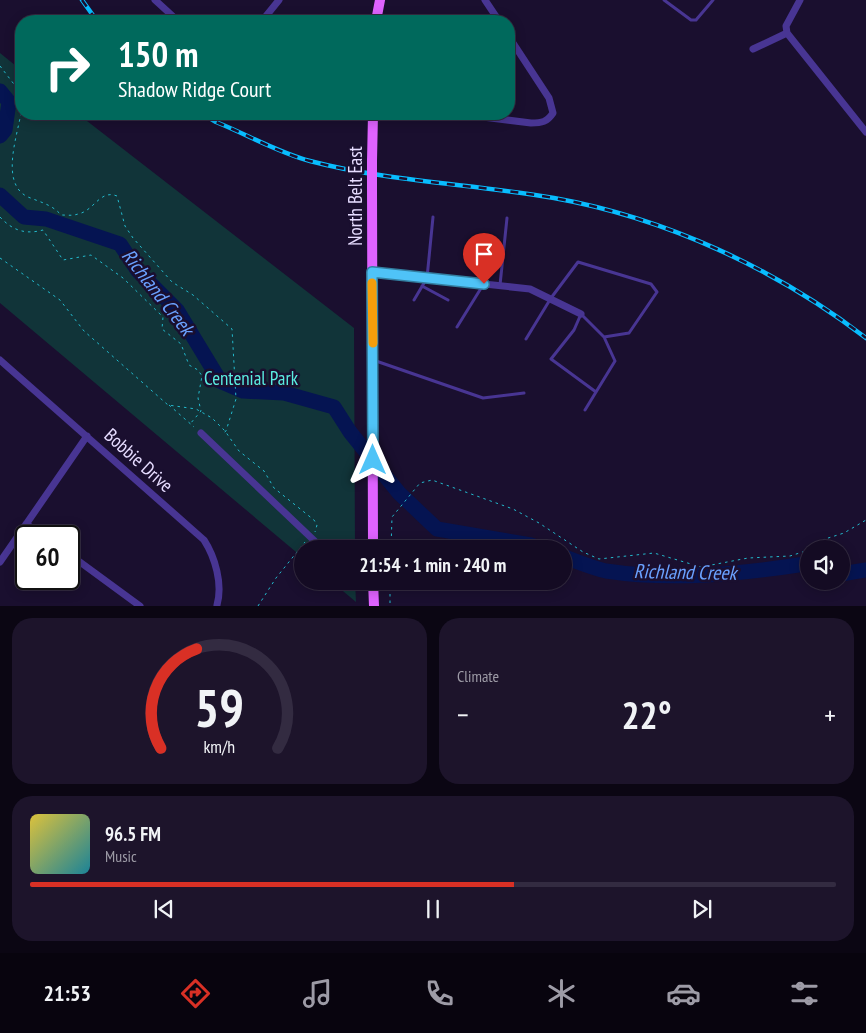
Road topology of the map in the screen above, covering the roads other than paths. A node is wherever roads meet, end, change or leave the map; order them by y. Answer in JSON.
{"nodes":[{"id":1,"x":155,"y":0,"type":"edge"},
{"id":2,"x":279,"y":0,"type":"edge"},
{"id":3,"x":380,"y":0,"type":"edge"},
{"id":4,"x":485,"y":0,"type":"edge"},
{"id":5,"x":664,"y":0,"type":"edge"},
{"id":6,"x":713,"y":0,"type":"edge"},
{"id":7,"x":800,"y":0,"type":"edge"},
{"id":8,"x":171,"y":15,"type":"edge"},
{"id":9,"x":267,"y":15,"type":"edge"},
{"id":10,"x":377,"y":15,"type":"edge"},
{"id":11,"x":495,"y":15,"type":"edge"},
{"id":12,"x":787,"y":33,"type":"junction"},
{"id":13,"x":515,"y":46,"type":"edge"},
{"id":14,"x":752,"y":49,"type":"dead end"},
{"id":15,"x":372,"y":120,"type":"edge"},
{"id":16,"x":507,"y":120,"type":"edge"},
{"id":17,"x":866,"y":132,"type":"edge"},
{"id":18,"x":433,"y":217,"type":"dead end"},
{"id":19,"x":507,"y":218,"type":"dead end"},
{"id":20,"x":372,"y":272,"type":"junction"},
{"id":21,"x":427,"y":278,"type":"junction"},
{"id":22,"x":484,"y":284,"type":"junction"},
{"id":23,"x":500,"y":285,"type":"junction"},
{"id":24,"x":422,"y":286,"type":"junction"},
{"id":25,"x":551,"y":298,"type":"junction"},
{"id":26,"x":414,"y":300,"type":"dead end"},
{"id":27,"x":448,"y":300,"type":"dead end"},
{"id":28,"x":581,"y":314,"type":"junction"},
{"id":29,"x":457,"y":327,"type":"dead end"},
{"id":30,"x":604,"y":337,"type":"junction"},
{"id":31,"x":526,"y":339,"type":"dead end"},
{"id":32,"x":373,"y":360,"type":"junction"},
{"id":33,"x":1,"y":364,"type":"edge"},
{"id":34,"x":596,"y":392,"type":"junction"},
{"id":35,"x":524,"y":393,"type":"dead end"},
{"id":36,"x":585,"y":410,"type":"dead end"},
{"id":37,"x":201,"y":433,"type":"road end"},
{"id":38,"x":87,"y":436,"type":"junction"},
{"id":39,"x":26,"y":524,"type":"joint"},
{"id":40,"x":314,"y":540,"type":"edge"},
{"id":41,"x":373,"y":540,"type":"edge"},
{"id":42,"x":0,"y":562,"type":"edge"},
{"id":43,"x":80,"y":562,"type":"edge"},
{"id":44,"x":373,"y":590,"type":"edge"},
{"id":45,"x":217,"y":605,"type":"edge"},
{"id":46,"x":140,"y":606,"type":"edge"},
{"id":47,"x":374,"y":606,"type":"edge"}],
"edges":[{"from":1,"to":8,"type":"street"},
{"from":2,"to":9,"type":"street"},
{"from":3,"to":10,"type":"main road"},
{"from":4,"to":11,"type":"street"},
{"from":5,"to":6,"type":"lane"},
{"from":7,"to":12,"type":"street"},
{"from":12,"to":14,"type":"street"},
{"from":12,"to":17,"type":"street"},
{"from":13,"to":16,"type":"street"},
{"from":15,"to":20,"type":"main road","name":"North Belt East","bridge":true},
{"from":18,"to":21,"type":"lane"},
{"from":19,"to":23,"type":"lane"},
{"from":20,"to":21,"type":"street"},
{"from":20,"to":32,"type":"main road","name":"North Belt East"},
{"from":21,"to":22,"type":"street"},
{"from":21,"to":24,"type":"lane"},
{"from":22,"to":23,"type":"street"},
{"from":22,"to":29,"type":"lane"},
{"from":23,"to":25,"type":"street"},
{"from":24,"to":26,"type":"lane"},
{"from":24,"to":27,"type":"lane"},
{"from":25,"to":28,"type":"street"},
{"from":25,"to":30,"type":"lane"},
{"from":25,"to":31,"type":"lane"},
{"from":28,"to":30,"type":"lane"},
{"from":28,"to":34,"type":"lane"},
{"from":30,"to":34,"type":"lane"},
{"from":32,"to":35,"type":"lane"},
{"from":32,"to":41,"type":"main road","name":"North Belt East"},
{"from":33,"to":38,"type":"street","name":"Bobbie Drive"},
{"from":34,"to":36,"type":"lane"},
{"from":37,"to":40,"type":"street"},
{"from":38,"to":39,"type":"street"},
{"from":38,"to":45,"type":"street","name":"Bobbie Drive"},
{"from":39,"to":42,"type":"street"},
{"from":43,"to":46,"type":"street"},
{"from":44,"to":47,"type":"main road"}]}
